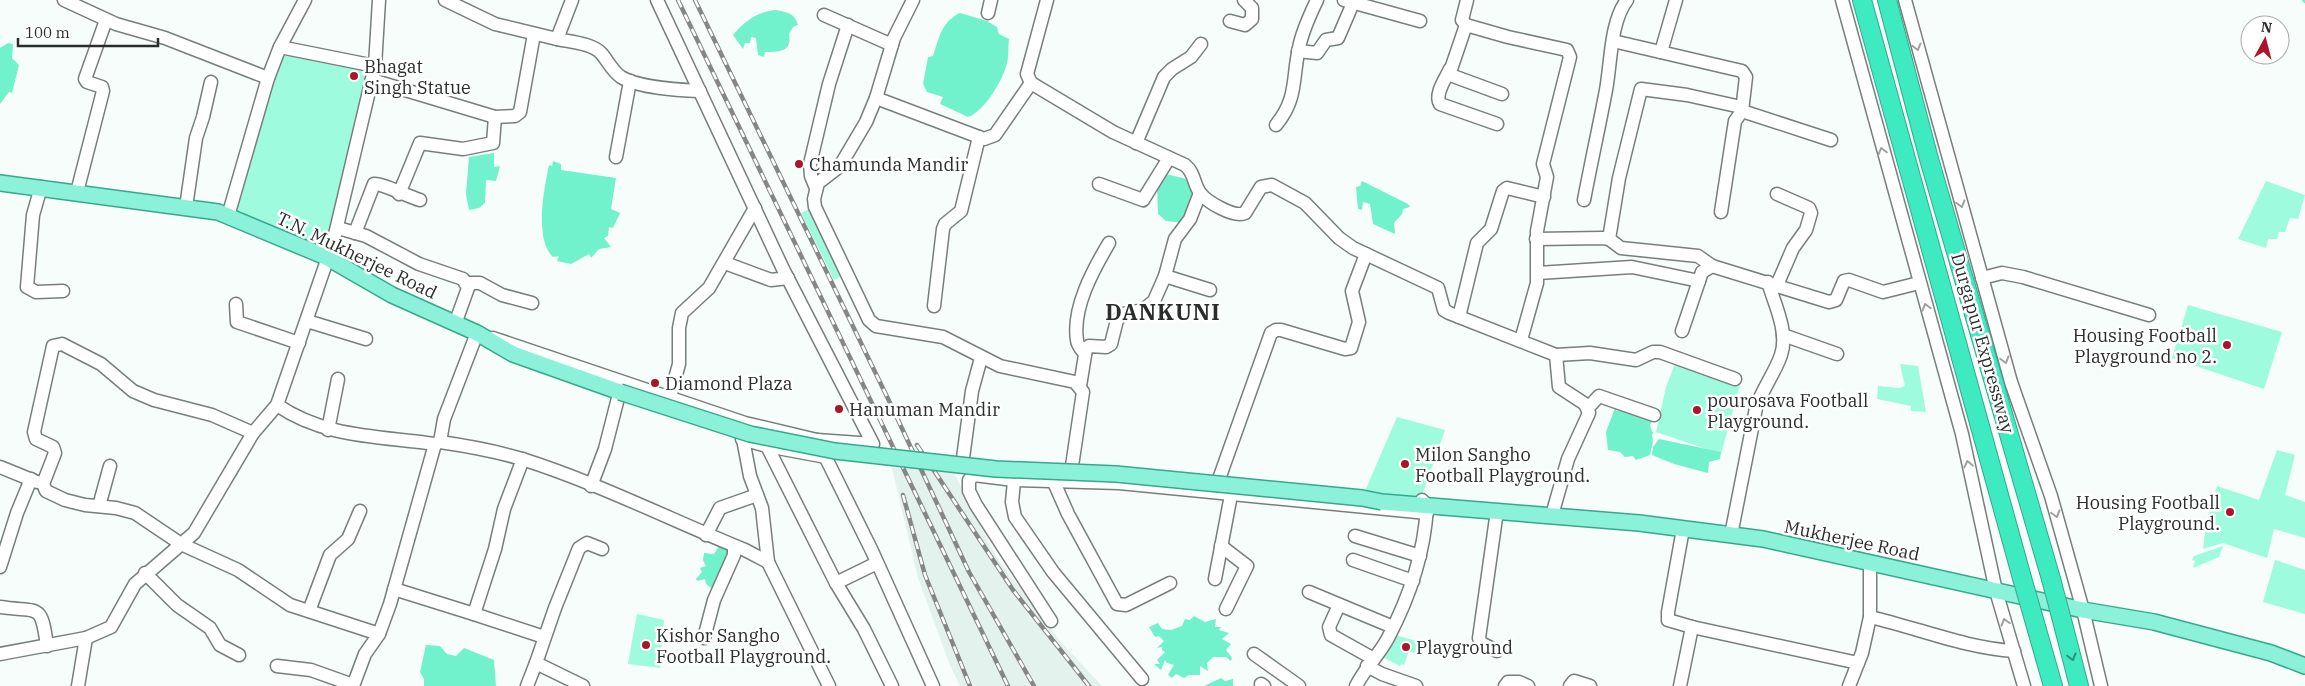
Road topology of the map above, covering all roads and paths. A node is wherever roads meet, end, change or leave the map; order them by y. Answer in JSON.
{"nodes":[{"id":1,"x":64,"y":0,"type":"edge"},
{"id":2,"x":305,"y":0,"type":"edge"},
{"id":3,"x":379,"y":0,"type":"edge"},
{"id":4,"x":445,"y":0,"type":"edge"},
{"id":5,"x":572,"y":0,"type":"edge"},
{"id":6,"x":657,"y":0,"type":"edge"},
{"id":7,"x":913,"y":0,"type":"edge"},
{"id":8,"x":990,"y":0,"type":"edge"},
{"id":9,"x":1046,"y":0,"type":"edge"},
{"id":10,"x":1244,"y":0,"type":"edge"},
{"id":11,"x":1317,"y":0,"type":"edge"},
{"id":12,"x":1467,"y":0,"type":"edge"},
{"id":13,"x":1627,"y":0,"type":"edge"},
{"id":14,"x":1676,"y":0,"type":"edge"},
{"id":15,"x":1842,"y":0,"type":"edge"},
{"id":16,"x":1862,"y":0,"type":"edge"},
{"id":17,"x":1887,"y":0,"type":"edge"},
{"id":18,"x":1905,"y":0,"type":"edge"},
{"id":19,"x":1349,"y":1,"type":"edge"},
{"id":20,"x":988,"y":13,"type":"dead end"},
{"id":21,"x":824,"y":15,"type":"dead end"},
{"id":22,"x":106,"y":20,"type":"junction"},
{"id":23,"x":1230,"y":21,"type":"dead end"},
{"id":24,"x":1420,"y":21,"type":"dead end"},
{"id":25,"x":848,"y":25,"type":"junction"},
{"id":26,"x":1466,"y":25,"type":"junction"},
{"id":27,"x":534,"y":34,"type":"junction"},
{"id":28,"x":557,"y":40,"type":"junction"},
{"id":29,"x":1613,"y":41,"type":"junction"},
{"id":30,"x":1201,"y":44,"type":"dead end"},
{"id":31,"x":892,"y":45,"type":"junction"},
{"id":32,"x":280,"y":47,"type":"junction"},
{"id":33,"x":1298,"y":51,"type":"junction"},
{"id":34,"x":1661,"y":52,"type":"junction"},
{"id":35,"x":375,"y":66,"type":"junction"},
{"id":36,"x":1450,"y":68,"type":"junction"},
{"id":37,"x":268,"y":78,"type":"junction"},
{"id":38,"x":372,"y":80,"type":"junction"},
{"id":39,"x":630,"y":81,"type":"junction"},
{"id":40,"x":211,"y":82,"type":"dead end"},
{"id":41,"x":1031,"y":83,"type":"junction"},
{"id":42,"x":700,"y":91,"type":"junction"},
{"id":43,"x":1502,"y":94,"type":"dead end"},
{"id":44,"x":876,"y":98,"type":"junction"},
{"id":45,"x":1741,"y":109,"type":"junction"},
{"id":46,"x":495,"y":118,"type":"junction"},
{"id":47,"x":1497,"y":124,"type":"dead end"},
{"id":48,"x":1276,"y":125,"type":"dead end"},
{"id":49,"x":979,"y":137,"type":"junction"},
{"id":50,"x":1831,"y":140,"type":"dead end"},
{"id":51,"x":1136,"y":143,"type":"junction"},
{"id":52,"x":616,"y":158,"type":"dead end"},
{"id":53,"x":1169,"y":158,"type":"junction"},
{"id":54,"x":0,"y":183,"type":"edge"},
{"id":55,"x":1099,"y":184,"type":"dead end"},
{"id":56,"x":41,"y":187,"type":"junction"},
{"id":57,"x":816,"y":188,"type":"junction"},
{"id":58,"x":77,"y":192,"type":"junction"},
{"id":59,"x":1200,"y":193,"type":"junction"},
{"id":60,"x":399,"y":194,"type":"junction"},
{"id":61,"x":1777,"y":194,"type":"dead end"},
{"id":62,"x":1544,"y":197,"type":"junction"},
{"id":63,"x":420,"y":200,"type":"dead end"},
{"id":64,"x":1584,"y":200,"type":"dead end"},
{"id":65,"x":186,"y":207,"type":"junction"},
{"id":66,"x":755,"y":208,"type":"junction"},
{"id":67,"x":1720,"y":212,"type":"dead end"},
{"id":68,"x":228,"y":216,"type":"junction"},
{"id":69,"x":338,"y":228,"type":"junction"},
{"id":70,"x":355,"y":233,"type":"junction"},
{"id":71,"x":1536,"y":239,"type":"junction"},
{"id":72,"x":1610,"y":239,"type":"junction"},
{"id":73,"x":1109,"y":243,"type":"dead end"},
{"id":74,"x":1366,"y":254,"type":"junction"},
{"id":75,"x":327,"y":258,"type":"junction"},
{"id":76,"x":725,"y":264,"type":"junction"},
{"id":77,"x":1712,"y":266,"type":"junction"},
{"id":78,"x":1538,"y":273,"type":"junction"},
{"id":79,"x":1166,"y":276,"type":"junction"},
{"id":80,"x":788,"y":278,"type":"junction"},
{"id":81,"x":1982,"y":278,"type":"junction"},
{"id":82,"x":1699,"y":281,"type":"junction"},
{"id":83,"x":467,"y":283,"type":"junction"},
{"id":84,"x":1773,"y":283,"type":"junction"},
{"id":85,"x":1919,"y":283,"type":"junction"},
{"id":86,"x":1210,"y":290,"type":"dead end"},
{"id":87,"x":63,"y":291,"type":"dead end"},
{"id":88,"x":532,"y":303,"type":"dead end"},
{"id":89,"x":236,"y":304,"type":"dead end"},
{"id":90,"x":934,"y":306,"type":"dead end"},
{"id":91,"x":2149,"y":315,"type":"dead end"},
{"id":92,"x":1459,"y":317,"type":"junction"},
{"id":93,"x":307,"y":321,"type":"junction"},
{"id":94,"x":455,"y":324,"type":"junction"},
{"id":95,"x":1682,"y":331,"type":"dead end"},
{"id":96,"x":479,"y":334,"type":"junction"},
{"id":97,"x":1783,"y":335,"type":"junction"},
{"id":98,"x":366,"y":339,"type":"dead end"},
{"id":99,"x":1521,"y":340,"type":"junction"},
{"id":100,"x":299,"y":343,"type":"junction"},
{"id":101,"x":1084,"y":354,"type":"junction"},
{"id":102,"x":1837,"y":354,"type":"dead end"},
{"id":103,"x":1556,"y":355,"type":"junction"},
{"id":104,"x":981,"y":358,"type":"junction"},
{"id":105,"x":338,"y":379,"type":"dead end"},
{"id":106,"x":1735,"y":379,"type":"dead end"},
{"id":107,"x":1080,"y":386,"type":"junction"},
{"id":108,"x":670,"y":397,"type":"junction"},
{"id":109,"x":618,"y":398,"type":"junction"},
{"id":110,"x":277,"y":405,"type":"junction"},
{"id":111,"x":1588,"y":408,"type":"junction"},
{"id":112,"x":1654,"y":415,"type":"dead end"},
{"id":113,"x":328,"y":430,"type":"junction"},
{"id":114,"x":253,"y":434,"type":"junction"},
{"id":115,"x":743,"y":439,"type":"junction"},
{"id":116,"x":817,"y":440,"type":"junction"},
{"id":117,"x":437,"y":443,"type":"junction"},
{"id":118,"x":767,"y":446,"type":"junction"},
{"id":119,"x":929,"y":454,"type":"dead end"},
{"id":120,"x":826,"y":457,"type":"junction"},
{"id":121,"x":963,"y":458,"type":"junction"},
{"id":122,"x":523,"y":459,"type":"junction"},
{"id":123,"x":1016,"y":463,"type":"junction"},
{"id":124,"x":110,"y":466,"type":"dead end"},
{"id":125,"x":1072,"y":466,"type":"junction"},
{"id":126,"x":0,"y":467,"type":"edge"},
{"id":127,"x":1219,"y":479,"type":"junction"},
{"id":128,"x":1014,"y":480,"type":"junction"},
{"id":129,"x":1053,"y":480,"type":"junction"},
{"id":130,"x":37,"y":482,"type":"junction"},
{"id":131,"x":590,"y":486,"type":"junction"},
{"id":132,"x":757,"y":494,"type":"junction"},
{"id":133,"x":1231,"y":495,"type":"junction"},
{"id":134,"x":1382,"y":502,"type":"joint"},
{"id":135,"x":99,"y":506,"type":"junction"},
{"id":136,"x":1427,"y":509,"type":"junction"},
{"id":137,"x":360,"y":511,"type":"dead end"},
{"id":138,"x":1497,"y":511,"type":"junction"},
{"id":139,"x":1552,"y":516,"type":"junction"},
{"id":140,"x":1683,"y":529,"type":"junction"},
{"id":141,"x":706,"y":535,"type":"junction"},
{"id":142,"x":1731,"y":535,"type":"junction"},
{"id":143,"x":1355,"y":536,"type":"dead end"},
{"id":144,"x":182,"y":544,"type":"junction"},
{"id":145,"x":734,"y":546,"type":"junction"},
{"id":146,"x":1221,"y":546,"type":"junction"},
{"id":147,"x":602,"y":549,"type":"dead end"},
{"id":148,"x":1420,"y":556,"type":"junction"},
{"id":149,"x":1353,"y":560,"type":"dead end"},
{"id":150,"x":768,"y":562,"type":"junction"},
{"id":151,"x":1870,"y":562,"type":"junction"},
{"id":152,"x":878,"y":563,"type":"junction"},
{"id":153,"x":0,"y":567,"type":"edge"},
{"id":154,"x":145,"y":573,"type":"junction"},
{"id":155,"x":1214,"y":579,"type":"dead end"},
{"id":156,"x":1413,"y":581,"type":"junction"},
{"id":157,"x":836,"y":583,"type":"junction"},
{"id":158,"x":1170,"y":583,"type":"dead end"},
{"id":159,"x":394,"y":589,"type":"junction"},
{"id":160,"x":1996,"y":590,"type":"junction"},
{"id":161,"x":1309,"y":592,"type":"dead end"},
{"id":162,"x":1339,"y":605,"type":"junction"},
{"id":163,"x":0,"y":607,"type":"edge"},
{"id":164,"x":1226,"y":609,"type":"dead end"},
{"id":165,"x":2083,"y":610,"type":"junction"},
{"id":166,"x":309,"y":611,"type":"junction"},
{"id":167,"x":474,"y":614,"type":"junction"},
{"id":168,"x":1870,"y":617,"type":"junction"},
{"id":169,"x":1051,"y":621,"type":"dead end"},
{"id":170,"x":1692,"y":627,"type":"junction"},
{"id":171,"x":1393,"y":628,"type":"junction"},
{"id":172,"x":378,"y":634,"type":"junction"},
{"id":173,"x":86,"y":638,"type":"junction"},
{"id":174,"x":544,"y":638,"type":"junction"},
{"id":175,"x":704,"y":638,"type":"dead end"},
{"id":176,"x":47,"y":646,"type":"junction"},
{"id":177,"x":1497,"y":651,"type":"dead end"},
{"id":178,"x":2014,"y":651,"type":"junction"},
{"id":179,"x":0,"y":654,"type":"edge"},
{"id":180,"x":1254,"y":654,"type":"dead end"},
{"id":181,"x":239,"y":656,"type":"dead end"},
{"id":182,"x":536,"y":663,"type":"junction"},
{"id":183,"x":1371,"y":663,"type":"junction"},
{"id":184,"x":1858,"y":663,"type":"junction"},
{"id":185,"x":277,"y":666,"type":"dead end"},
{"id":186,"x":2305,"y":666,"type":"edge"},
{"id":187,"x":1142,"y":679,"type":"dead end"},
{"id":188,"x":78,"y":686,"type":"edge"},
{"id":189,"x":353,"y":686,"type":"edge"},
{"id":190,"x":527,"y":686,"type":"edge"},
{"id":191,"x":583,"y":686,"type":"edge"},
{"id":192,"x":829,"y":686,"type":"edge"},
{"id":193,"x":892,"y":686,"type":"edge"},
{"id":194,"x":933,"y":686,"type":"edge"},
{"id":195,"x":1299,"y":686,"type":"edge"},
{"id":196,"x":1356,"y":686,"type":"edge"},
{"id":197,"x":1416,"y":686,"type":"edge"},
{"id":198,"x":1505,"y":686,"type":"edge"},
{"id":199,"x":1528,"y":686,"type":"edge"},
{"id":200,"x":1570,"y":686,"type":"edge"},
{"id":201,"x":1590,"y":686,"type":"edge"},
{"id":202,"x":1680,"y":686,"type":"edge"},
{"id":203,"x":1849,"y":686,"type":"edge"},
{"id":204,"x":2024,"y":686,"type":"edge"},
{"id":205,"x":2052,"y":686,"type":"edge"},
{"id":206,"x":2079,"y":686,"type":"edge"},
{"id":207,"x":2101,"y":686,"type":"edge"}],
"edges":[{"from":1,"to":22,"type":"street"},
{"from":2,"to":32,"type":"street"},
{"from":3,"to":35,"type":"street"},
{"from":4,"to":27,"type":"street"},
{"from":5,"to":28,"type":"street"},
{"from":6,"to":42,"type":"street"},
{"from":7,"to":31,"type":"street"},
{"from":8,"to":20,"type":"street"},
{"from":9,"to":41,"type":"street"},
{"from":10,"to":23,"type":"street"},
{"from":11,"to":33,"type":"street"},
{"from":12,"to":26,"type":"street"},
{"from":13,"to":29,"type":"street"},
{"from":14,"to":34,"type":"street"},
{"from":85,"to":15,"type":"street","one_way":true},
{"from":16,"to":205,"type":"highway","name":"Durgapur Expressway","bridge":true},
{"from":17,"to":206,"type":"highway","name":"Durgapur Expressway","one_way":true,"bridge":true},
{"from":18,"to":81,"type":"street","one_way":true},
{"from":19,"to":24,"type":"street"},
{"from":19,"to":33,"type":"street"},
{"from":21,"to":25,"type":"street"},
{"from":22,"to":37,"type":"street"},
{"from":22,"to":58,"type":"street"},
{"from":25,"to":31,"type":"street"},
{"from":25,"to":57,"type":"street"},
{"from":26,"to":36,"type":"street"},
{"from":26,"to":62,"type":"street"},
{"from":27,"to":28,"type":"street"},
{"from":27,"to":46,"type":"street"},
{"from":28,"to":39,"type":"street"},
{"from":29,"to":34,"type":"street"},
{"from":29,"to":64,"type":"street"},
{"from":30,"to":51,"type":"street"},
{"from":31,"to":44,"type":"street"},
{"from":32,"to":35,"type":"street"},
{"from":32,"to":37,"type":"street"},
{"from":33,"to":48,"type":"street"},
{"from":34,"to":45,"type":"street"},
{"from":35,"to":38,"type":"street"},
{"from":36,"to":43,"type":"street"},
{"from":36,"to":47,"type":"street"},
{"from":37,"to":68,"type":"street"},
{"from":38,"to":46,"type":"street"},
{"from":38,"to":69,"type":"street"},
{"from":39,"to":42,"type":"street"},
{"from":39,"to":52,"type":"street"},
{"from":40,"to":65,"type":"street"},
{"from":41,"to":49,"type":"street"},
{"from":41,"to":51,"type":"street"},
{"from":42,"to":66,"type":"street"},
{"from":44,"to":49,"type":"street"},
{"from":44,"to":57,"type":"street"},
{"from":45,"to":50,"type":"street"},
{"from":45,"to":67,"type":"street"},
{"from":45,"to":72,"type":"street"},
{"from":46,"to":60,"type":"street"},
{"from":49,"to":90,"type":"street"},
{"from":51,"to":53,"type":"street"},
{"from":53,"to":55,"type":"street"},
{"from":53,"to":59,"type":"street"},
{"from":54,"to":56,"type":"main road","name":"T.N. Mukherjee Road"},
{"from":56,"to":58,"type":"main road","name":"T.N. Mukherjee Road"},
{"from":56,"to":87,"type":"street"},
{"from":57,"to":104,"type":"street"},
{"from":58,"to":65,"type":"main road","name":"T.N. Mukherjee Road"},
{"from":59,"to":74,"type":"street"},
{"from":59,"to":79,"type":"street"},
{"from":60,"to":63,"type":"street"},
{"from":60,"to":70,"type":"street"},
{"from":61,"to":84,"type":"street"},
{"from":62,"to":71,"type":"street"},
{"from":62,"to":92,"type":"street"},
{"from":65,"to":68,"type":"main road","name":"T.N. Mukherjee Road"},
{"from":66,"to":76,"type":"street"},
{"from":66,"to":80,"type":"street"},
{"from":68,"to":75,"type":"main road","name":"T.N. Mukherjee Road"},
{"from":69,"to":70,"type":"street"},
{"from":69,"to":75,"type":"street"},
{"from":70,"to":83,"type":"street"},
{"from":71,"to":72,"type":"street"},
{"from":71,"to":78,"type":"street"},
{"from":72,"to":77,"type":"street"},
{"from":73,"to":101,"type":"street"},
{"from":74,"to":92,"type":"street"},
{"from":74,"to":127,"type":"street"},
{"from":75,"to":93,"type":"street"},
{"from":75,"to":94,"type":"main road","name":"T.N. Mukherjee Road"},
{"from":76,"to":80,"type":"street"},
{"from":76,"to":108,"type":"street"},
{"from":77,"to":82,"type":"street"},
{"from":77,"to":84,"type":"street"},
{"from":78,"to":82,"type":"street"},
{"from":78,"to":99,"type":"street"},
{"from":79,"to":86,"type":"street"},
{"from":79,"to":101,"type":"street"},
{"from":80,"to":116,"type":"street"},
{"from":81,"to":91,"type":"street"},
{"from":81,"to":165,"type":"street","one_way":true},
{"from":82,"to":95,"type":"street"},
{"from":83,"to":88,"type":"street"},
{"from":83,"to":94,"type":"street"},
{"from":84,"to":85,"type":"street"},
{"from":84,"to":97,"type":"street"},
{"from":160,"to":85,"type":"street","one_way":true},
{"from":89,"to":100,"type":"street"},
{"from":92,"to":99,"type":"street"},
{"from":93,"to":98,"type":"street"},
{"from":93,"to":100,"type":"street"},
{"from":94,"to":96,"type":"main road","name":"T.N. Mukherjee Road"},
{"from":96,"to":108,"type":"street"},
{"from":96,"to":109,"type":"street"},
{"from":96,"to":117,"type":"street"},
{"from":96,"to":134,"type":"main road","name":"T.N. Mukherjee Road","bridge":true},
{"from":97,"to":102,"type":"street"},
{"from":97,"to":142,"type":"street"},
{"from":99,"to":103,"type":"street"},
{"from":100,"to":110,"type":"street"},
{"from":101,"to":107,"type":"street"},
{"from":103,"to":106,"type":"street"},
{"from":103,"to":111,"type":"street"},
{"from":104,"to":107,"type":"street"},
{"from":104,"to":121,"type":"street"},
{"from":105,"to":113,"type":"street"},
{"from":107,"to":125,"type":"street"},
{"from":108,"to":116,"type":"street"},
{"from":109,"to":115,"type":"street"},
{"from":109,"to":131,"type":"street"},
{"from":110,"to":113,"type":"street"},
{"from":110,"to":114,"type":"street"},
{"from":111,"to":112,"type":"street"},
{"from":111,"to":139,"type":"street"},
{"from":113,"to":117,"type":"street"},
{"from":114,"to":130,"type":"street"},
{"from":114,"to":144,"type":"street"},
{"from":115,"to":118,"type":"street"},
{"from":115,"to":132,"type":"street"},
{"from":116,"to":120,"type":"street"},
{"from":117,"to":122,"type":"street"},
{"from":117,"to":159,"type":"street"},
{"from":118,"to":120,"type":"street"},
{"from":118,"to":157,"type":"street"},
{"from":119,"to":121,"type":"street"},
{"from":120,"to":152,"type":"street"},
{"from":121,"to":123,"type":"street"},
{"from":122,"to":131,"type":"street"},
{"from":122,"to":167,"type":"street"},
{"from":123,"to":125,"type":"street"},
{"from":123,"to":128,"type":"street"},
{"from":124,"to":135,"type":"street"},
{"from":125,"to":127,"type":"street"},
{"from":126,"to":130,"type":"street"},
{"from":127,"to":136,"type":"street"},
{"from":128,"to":129,"type":"street"},
{"from":128,"to":169,"type":"street"},
{"from":128,"to":187,"type":"street"},
{"from":129,"to":133,"type":"street"},
{"from":129,"to":158,"type":"street"},
{"from":130,"to":135,"type":"street"},
{"from":130,"to":153,"type":"street"},
{"from":131,"to":141,"type":"street"},
{"from":132,"to":141,"type":"street"},
{"from":132,"to":150,"type":"street"},
{"from":133,"to":136,"type":"street"},
{"from":133,"to":146,"type":"street"},
{"from":134,"to":136,"type":"main road","name":"Mukherjee Road"},
{"from":135,"to":144,"type":"street"},
{"from":136,"to":138,"type":"main road","name":"Mukherjee Road"},
{"from":136,"to":148,"type":"street"},
{"from":137,"to":166,"type":"street"},
{"from":138,"to":139,"type":"main road","name":"Mukherjee Road"},
{"from":138,"to":177,"type":"street"},
{"from":139,"to":140,"type":"main road","name":"Mukherjee Road"},
{"from":140,"to":142,"type":"main road","name":"Mukherjee Road"},
{"from":140,"to":170,"type":"street"},
{"from":141,"to":145,"type":"street"},
{"from":142,"to":151,"type":"main road","name":"Mukherjee Road"},
{"from":143,"to":148,"type":"street"},
{"from":144,"to":154,"type":"street"},
{"from":144,"to":166,"type":"street"},
{"from":145,"to":150,"type":"street"},
{"from":145,"to":175,"type":"street"},
{"from":146,"to":155,"type":"street"},
{"from":146,"to":164,"type":"street"},
{"from":147,"to":174,"type":"street"},
{"from":148,"to":156,"type":"street"},
{"from":149,"to":156,"type":"street"},
{"from":150,"to":192,"type":"street"},
{"from":151,"to":160,"type":"main road","name":"Mukherjee Road"},
{"from":151,"to":168,"type":"street"},
{"from":152,"to":157,"type":"street"},
{"from":152,"to":194,"type":"street"},
{"from":154,"to":173,"type":"street"},
{"from":154,"to":181,"type":"street"},
{"from":156,"to":171,"type":"street"},
{"from":157,"to":193,"type":"street"},
{"from":159,"to":167,"type":"street"},
{"from":159,"to":172,"type":"street"},
{"from":160,"to":165,"type":"main road","name":"Mukherjee Road"},
{"from":178,"to":160,"type":"street","one_way":true},
{"from":161,"to":162,"type":"street"},
{"from":162,"to":171,"type":"street"},
{"from":162,"to":183,"type":"street"},
{"from":163,"to":176,"type":"street"},
{"from":165,"to":186,"type":"main road","name":"Mukherjee Road"},
{"from":165,"to":207,"type":"street"},
{"from":166,"to":172,"type":"street"},
{"from":167,"to":174,"type":"street"},
{"from":168,"to":178,"type":"street"},
{"from":168,"to":184,"type":"street"},
{"from":170,"to":184,"type":"street"},
{"from":170,"to":202,"type":"street"},
{"from":171,"to":183,"type":"street"},
{"from":172,"to":189,"type":"street"},
{"from":173,"to":176,"type":"street"},
{"from":173,"to":188,"type":"street"},
{"from":174,"to":182,"type":"street"},
{"from":176,"to":179,"type":"street"},
{"from":178,"to":204,"type":"street"},
{"from":180,"to":195,"type":"street"},
{"from":182,"to":190,"type":"street"},
{"from":182,"to":191,"type":"street"},
{"from":183,"to":196,"type":"street"},
{"from":183,"to":197,"type":"street"},
{"from":184,"to":203,"type":"street"},
{"from":185,"to":189,"type":"street"},
{"from":198,"to":199,"type":"street"},
{"from":200,"to":201,"type":"street"}]}
